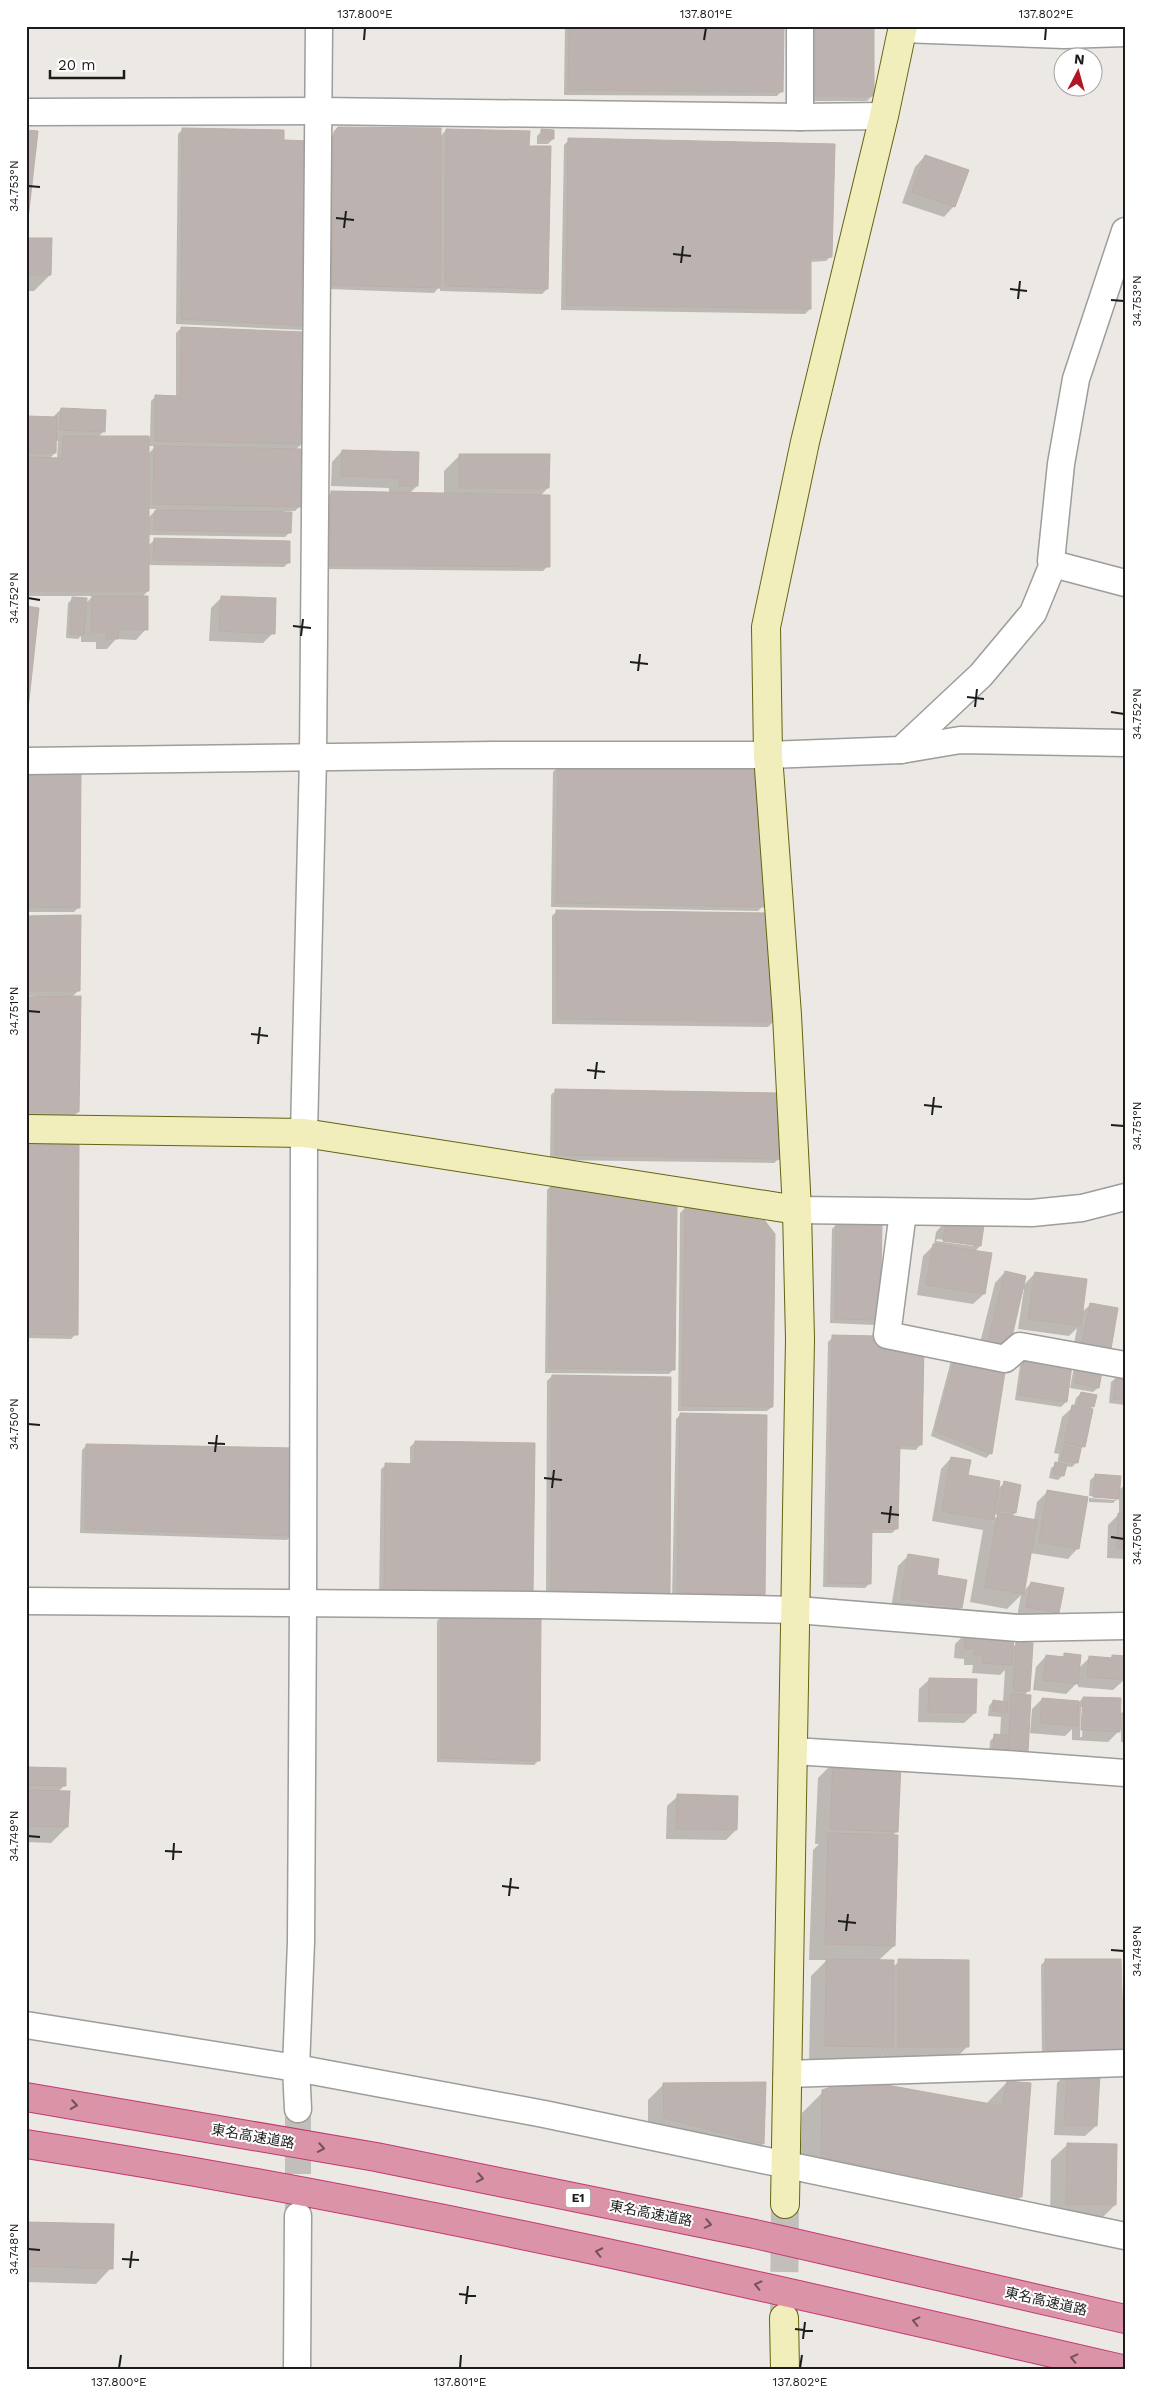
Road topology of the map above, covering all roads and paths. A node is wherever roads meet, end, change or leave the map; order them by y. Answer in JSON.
{"nodes":[{"id":1,"x":319,"y":26,"type":"edge"},
{"id":2,"x":800,"y":26,"type":"edge"},
{"id":3,"x":903,"y":28,"type":"edge"},
{"id":4,"x":1125,"y":33,"type":"edge"},
{"id":5,"x":319,"y":111,"type":"junction"},
{"id":6,"x":26,"y":112,"type":"edge"},
{"id":7,"x":884,"y":116,"type":"junction"},
{"id":8,"x":800,"y":117,"type":"junction"},
{"id":9,"x":1125,"y":231,"type":"edge"},
{"id":10,"x":1053,"y":564,"type":"junction"},
{"id":11,"x":1125,"y":583,"type":"edge"},
{"id":12,"x":1125,"y":743,"type":"edge"},
{"id":13,"x":902,"y":750,"type":"junction"},
{"id":14,"x":768,"y":755,"type":"junction"},
{"id":15,"x":313,"y":758,"type":"junction"},
{"id":16,"x":26,"y":761,"type":"edge"},
{"id":17,"x":26,"y":1129,"type":"edge"},
{"id":18,"x":304,"y":1132,"type":"junction"},
{"id":19,"x":1125,"y":1197,"type":"edge"},
{"id":20,"x":797,"y":1210,"type":"junction"},
{"id":21,"x":903,"y":1212,"type":"junction"},
{"id":22,"x":1125,"y":1365,"type":"edge"},
{"id":23,"x":26,"y":1601,"type":"edge"},
{"id":24,"x":303,"y":1603,"type":"junction"},
{"id":25,"x":797,"y":1610,"type":"junction"},
{"id":26,"x":1125,"y":1626,"type":"edge"},
{"id":27,"x":793,"y":1751,"type":"junction"},
{"id":28,"x":1125,"y":1773,"type":"edge"},
{"id":29,"x":26,"y":2025,"type":"edge"},
{"id":30,"x":1125,"y":2064,"type":"edge"},
{"id":31,"x":296,"y":2068,"type":"junction"},
{"id":32,"x":787,"y":2074,"type":"junction"},
{"id":33,"x":26,"y":2097,"type":"edge"},
{"id":34,"x":298,"y":2109,"type":"tunnel mouth"},
{"id":35,"x":26,"y":2144,"type":"edge"},
{"id":36,"x":786,"y":2165,"type":"junction"},
{"id":37,"x":785,"y":2204,"type":"tunnel mouth"},
{"id":38,"x":298,"y":2216,"type":"tunnel mouth"},
{"id":39,"x":1125,"y":2236,"type":"edge"},
{"id":40,"x":784,"y":2318,"type":"tunnel mouth"},
{"id":41,"x":1125,"y":2319,"type":"edge"},
{"id":42,"x":787,"y":2368,"type":"edge"},
{"id":43,"x":297,"y":2369,"type":"edge"},
{"id":44,"x":1122,"y":2369,"type":"edge"}],
"edges":[{"from":1,"to":5,"type":"street"},
{"from":2,"to":8,"type":"street"},
{"from":3,"to":4,"type":"street"},
{"from":3,"to":7,"type":"street"},
{"from":5,"to":6,"type":"street"},
{"from":5,"to":8,"type":"street"},
{"from":5,"to":15,"type":"street"},
{"from":7,"to":8,"type":"street"},
{"from":7,"to":14,"type":"street"},
{"from":9,"to":10,"type":"street"},
{"from":10,"to":11,"type":"street"},
{"from":10,"to":13,"type":"street"},
{"from":12,"to":13,"type":"street"},
{"from":13,"to":14,"type":"street"},
{"from":14,"to":15,"type":"street"},
{"from":14,"to":20,"type":"street"},
{"from":15,"to":16,"type":"street"},
{"from":15,"to":18,"type":"street"},
{"from":17,"to":18,"type":"street"},
{"from":18,"to":20,"type":"street"},
{"from":18,"to":24,"type":"street"},
{"from":19,"to":21,"type":"street"},
{"from":20,"to":21,"type":"street"},
{"from":20,"to":25,"type":"street"},
{"from":21,"to":22,"type":"street"},
{"from":23,"to":24,"type":"street"},
{"from":24,"to":25,"type":"street"},
{"from":24,"to":31,"type":"street"},
{"from":25,"to":26,"type":"street"},
{"from":25,"to":27,"type":"street"},
{"from":27,"to":28,"type":"street"},
{"from":27,"to":32,"type":"street"},
{"from":29,"to":31,"type":"street"},
{"from":30,"to":32,"type":"street"},
{"from":31,"to":34,"type":"street"},
{"from":31,"to":36,"type":"street"},
{"from":32,"to":36,"type":"street"},
{"from":33,"to":41,"type":"highway","name":"東名高速道路","number":"E1","one_way":true},
{"from":44,"to":35,"type":"highway","one_way":true},
{"from":36,"to":37,"type":"street"},
{"from":36,"to":39,"type":"street"},
{"from":38,"to":43,"type":"street"},
{"from":40,"to":42,"type":"street"}]}
